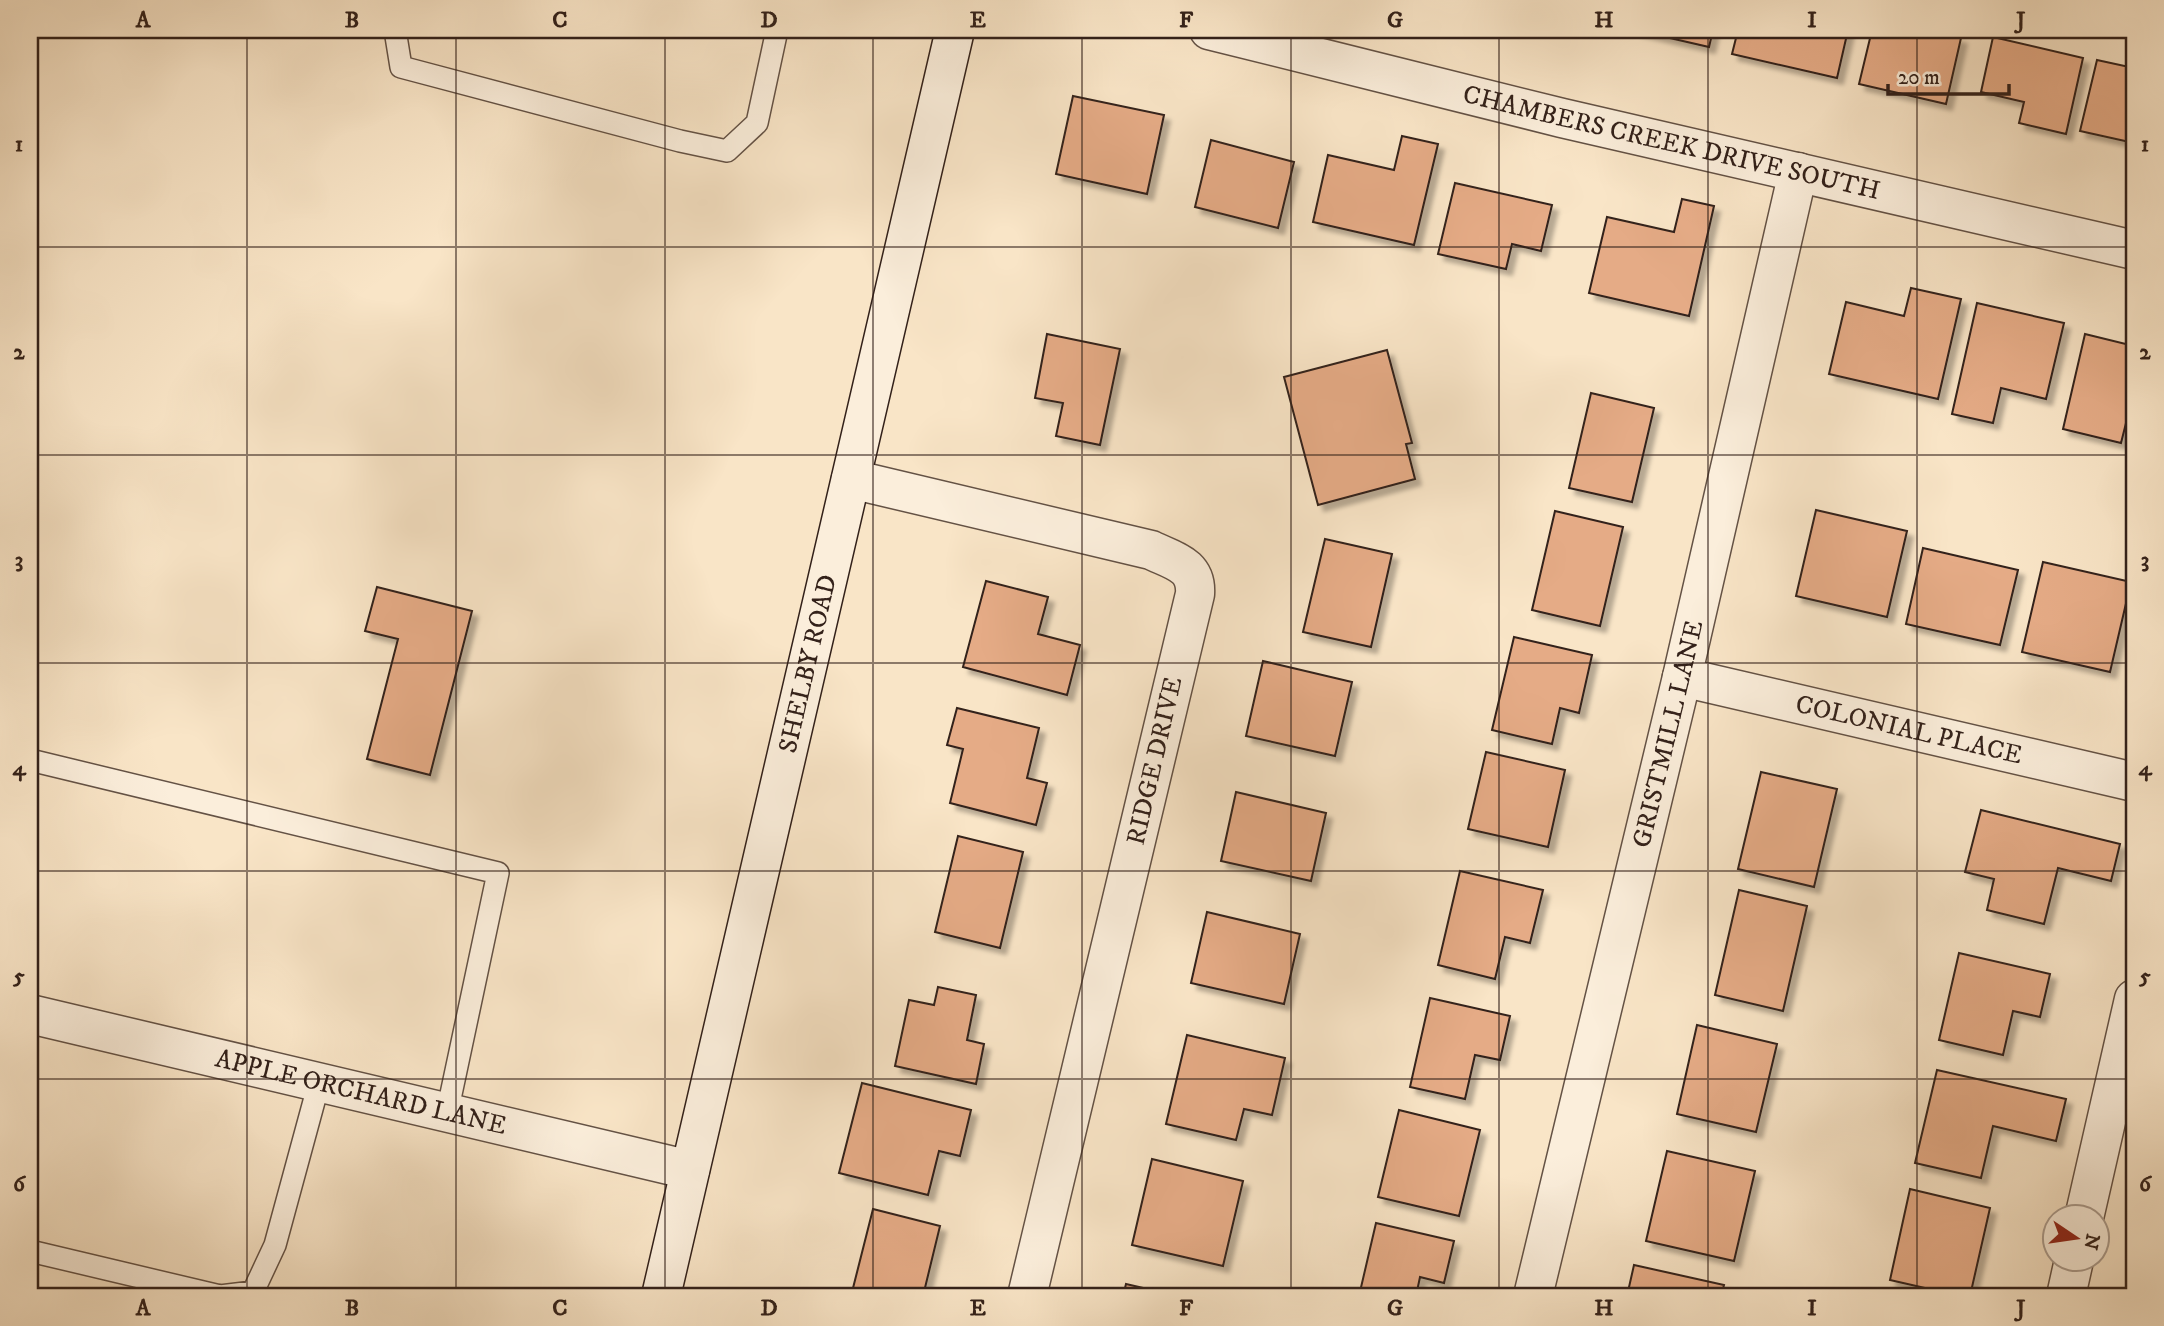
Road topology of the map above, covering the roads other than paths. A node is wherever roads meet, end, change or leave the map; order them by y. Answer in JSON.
{"nodes":[{"id":1,"x":395,"y":30,"type":"edge"},
{"id":2,"x":776,"y":30,"type":"edge"},
{"id":3,"x":955,"y":30,"type":"edge"},
{"id":4,"x":1209,"y":30,"type":"edge"},
{"id":5,"x":1798,"y":172,"type":"junction"},
{"id":6,"x":2134,"y":250,"type":"edge"},
{"id":7,"x":850,"y":479,"type":"junction"},
{"id":8,"x":1682,"y":677,"type":"junction"},
{"id":9,"x":30,"y":760,"type":"edge"},
{"id":10,"x":2134,"y":782,"type":"edge"},
{"id":11,"x":2134,"y":999,"type":"edge"},
{"id":12,"x":30,"y":1014,"type":"edge"},
{"id":13,"x":318,"y":1083,"type":"junction"},
{"id":14,"x":447,"y":1113,"type":"junction"},
{"id":15,"x":690,"y":1170,"type":"junction"},
{"id":16,"x":2087,"y":1204,"type":"edge"},
{"id":17,"x":30,"y":1251,"type":"edge"},
{"id":18,"x":2071,"y":1274,"type":"edge"},
{"id":19,"x":661,"y":1296,"type":"edge"},
{"id":20,"x":1027,"y":1296,"type":"edge"},
{"id":21,"x":1534,"y":1296,"type":"edge"},
{"id":22,"x":2066,"y":1296,"type":"edge"}],
"edges":[{"from":1,"to":2,"type":"lane"},
{"from":3,"to":7,"type":"street","name":"SHELBY ROAD"},
{"from":4,"to":5,"type":"street","name":"CHAMBERS CREEK DRIVE SOUTH"},
{"from":5,"to":6,"type":"street","name":"CHAMBERS CREEK DRIVE SOUTH"},
{"from":5,"to":8,"type":"street","name":"GRISTMILL LANE"},
{"from":7,"to":15,"type":"street","name":"SHELBY ROAD"},
{"from":7,"to":20,"type":"street","name":"RIDGE DRIVE"},
{"from":8,"to":10,"type":"street","name":"COLONIAL PLACE"},
{"from":8,"to":21,"type":"street","name":"GRISTMILL LANE"},
{"from":9,"to":14,"type":"lane"},
{"from":11,"to":16,"type":"street"},
{"from":12,"to":13,"type":"street","name":"APPLE ORCHARD LANE"},
{"from":13,"to":14,"type":"street","name":"APPLE ORCHARD LANE"},
{"from":13,"to":17,"type":"lane"},
{"from":14,"to":15,"type":"street","name":"APPLE ORCHARD LANE"},
{"from":15,"to":19,"type":"street","name":"SHELBY ROAD"},
{"from":18,"to":22,"type":"street"}]}
